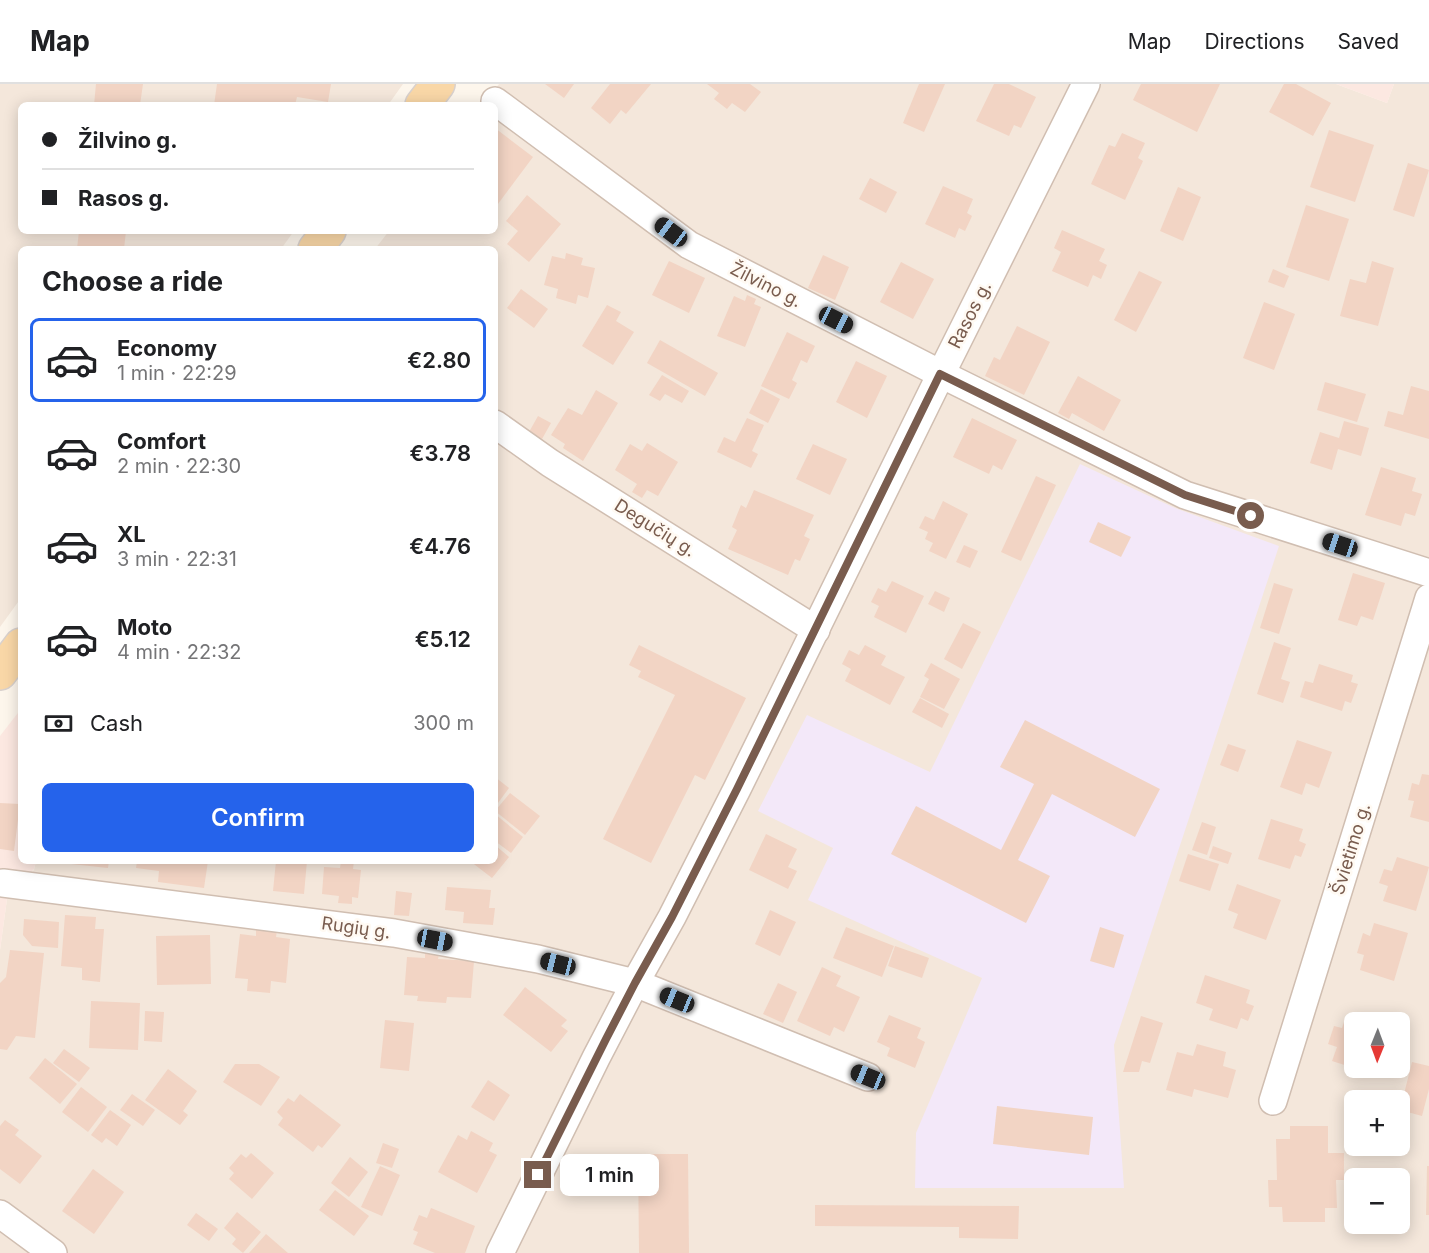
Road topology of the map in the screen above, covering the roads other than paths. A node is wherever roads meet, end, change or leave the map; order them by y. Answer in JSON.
{"nodes":[{"id":1,"x":438,"y":84,"type":"edge"},
{"id":2,"x":1086,"y":84,"type":"edge"},
{"id":3,"x":424,"y":102,"type":"edge"},
{"id":4,"x":498,"y":103,"type":"edge"},
{"id":5,"x":327,"y":234,"type":"edge"},
{"id":6,"x":317,"y":246,"type":"edge"},
{"id":7,"x":940,"y":374,"type":"junction"},
{"id":8,"x":498,"y":426,"type":"edge"},
{"id":9,"x":1429,"y":573,"type":"edge"},
{"id":10,"x":1429,"y":598,"type":"edge"},
{"id":11,"x":816,"y":630,"type":"junction"},
{"id":12,"x":18,"y":649,"type":"edge"},
{"id":13,"x":0,"y":673,"type":"edge"},
{"id":14,"x":3,"y":883,"type":"dead end"},
{"id":15,"x":635,"y":983,"type":"junction"},
{"id":16,"x":868,"y":1077,"type":"dead end"},
{"id":17,"x":1273,"y":1101,"type":"dead end"},
{"id":18,"x":0,"y":1214,"type":"edge"},
{"id":19,"x":53,"y":1253,"type":"edge"},
{"id":20,"x":500,"y":1253,"type":"edge"}],
"edges":[{"from":1,"to":3,"type":"main road"},
{"from":2,"to":7,"type":"street","name":"Rasos g."},
{"from":4,"to":7,"type":"street","name":"Žilvino g."},
{"from":5,"to":6,"type":"main road"},
{"from":7,"to":9,"type":"street","name":"Žilvino g."},
{"from":7,"to":11,"type":"street","name":"Rasos g."},
{"from":8,"to":11,"type":"street","name":"Degučių g."},
{"from":10,"to":17,"type":"street","name":"Švietimo g."},
{"from":11,"to":15,"type":"street","name":"Rasos g."},
{"from":12,"to":13,"type":"main road"},
{"from":14,"to":15,"type":"street","name":"Rugių g."},
{"from":15,"to":16,"type":"street","name":"Rugių g."},
{"from":15,"to":20,"type":"street","name":"Rasos g."},
{"from":18,"to":19,"type":"street"}]}
